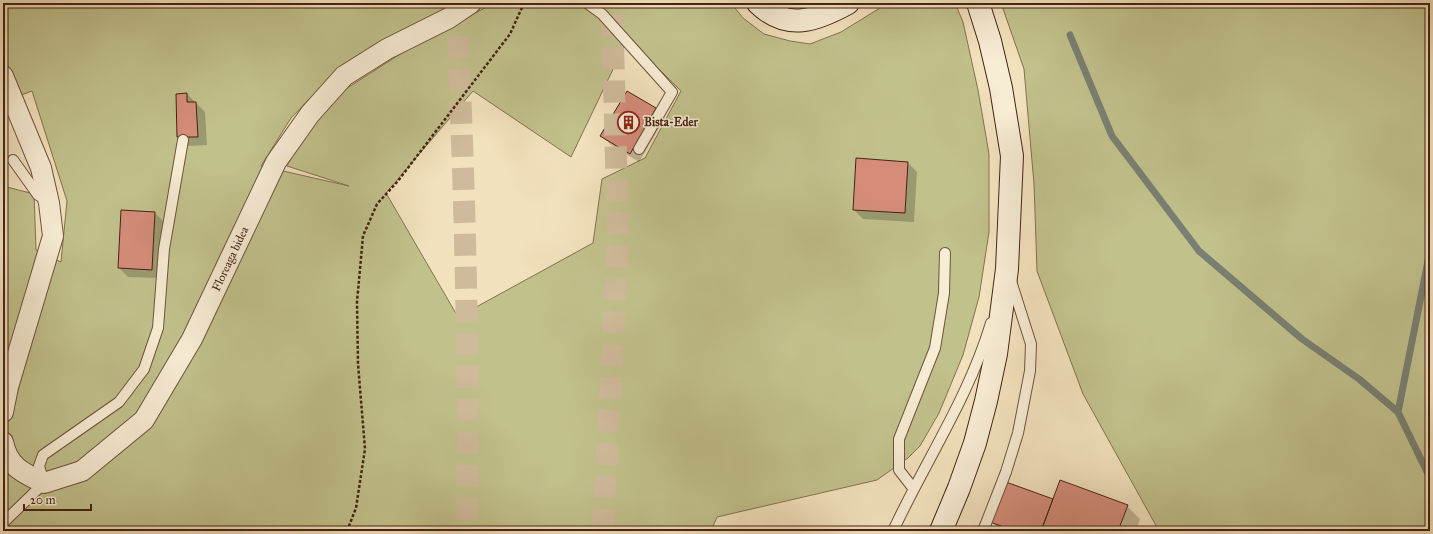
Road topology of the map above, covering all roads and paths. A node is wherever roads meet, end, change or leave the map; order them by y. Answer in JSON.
{"nodes":[{"id":1,"x":471,"y":3,"type":"edge"},
{"id":2,"x":524,"y":3,"type":"edge"},
{"id":3,"x":587,"y":3,"type":"edge"},
{"id":4,"x":758,"y":3,"type":"edge"},
{"id":5,"x":848,"y":3,"type":"edge"},
{"id":6,"x":978,"y":4,"type":"edge"},
{"id":7,"x":3,"y":76,"type":"edge"},
{"id":8,"x":183,"y":140,"type":"dead end"},
{"id":9,"x":639,"y":149,"type":"dead end"},
{"id":10,"x":13,"y":160,"type":"dead end"},
{"id":11,"x":49,"y":203,"type":"junction"},
{"id":12,"x":945,"y":253,"type":"dead end"},
{"id":13,"x":1007,"y":269,"type":"junction"},
{"id":14,"x":3,"y":412,"type":"edge"},
{"id":15,"x":3,"y":442,"type":"edge"},
{"id":16,"x":44,"y":483,"type":"junction"},
{"id":17,"x":913,"y":488,"type":"junction"},
{"id":18,"x":3,"y":523,"type":"edge"},
{"id":19,"x":347,"y":531,"type":"edge"},
{"id":20,"x":893,"y":531,"type":"edge"},
{"id":21,"x":941,"y":531,"type":"edge"},
{"id":22,"x":983,"y":531,"type":"edge"}],
"edges":[{"from":1,"to":16,"type":"street","name":"Floreaga bidea"},
{"from":2,"to":19,"type":"path"},
{"from":3,"to":9,"type":"lane"},
{"from":4,"to":5,"type":"main road"},
{"from":6,"to":13,"type":"main road"},
{"from":7,"to":11,"type":"street"},
{"from":8,"to":16,"type":"lane"},
{"from":10,"to":11,"type":"lane"},
{"from":11,"to":14,"type":"street"},
{"from":12,"to":17,"type":"lane"},
{"from":13,"to":17,"type":"lane"},
{"from":13,"to":21,"type":"main road"},
{"from":13,"to":22,"type":"lane"},
{"from":15,"to":16,"type":"street"},
{"from":16,"to":18,"type":"lane"},
{"from":17,"to":20,"type":"lane"}]}
